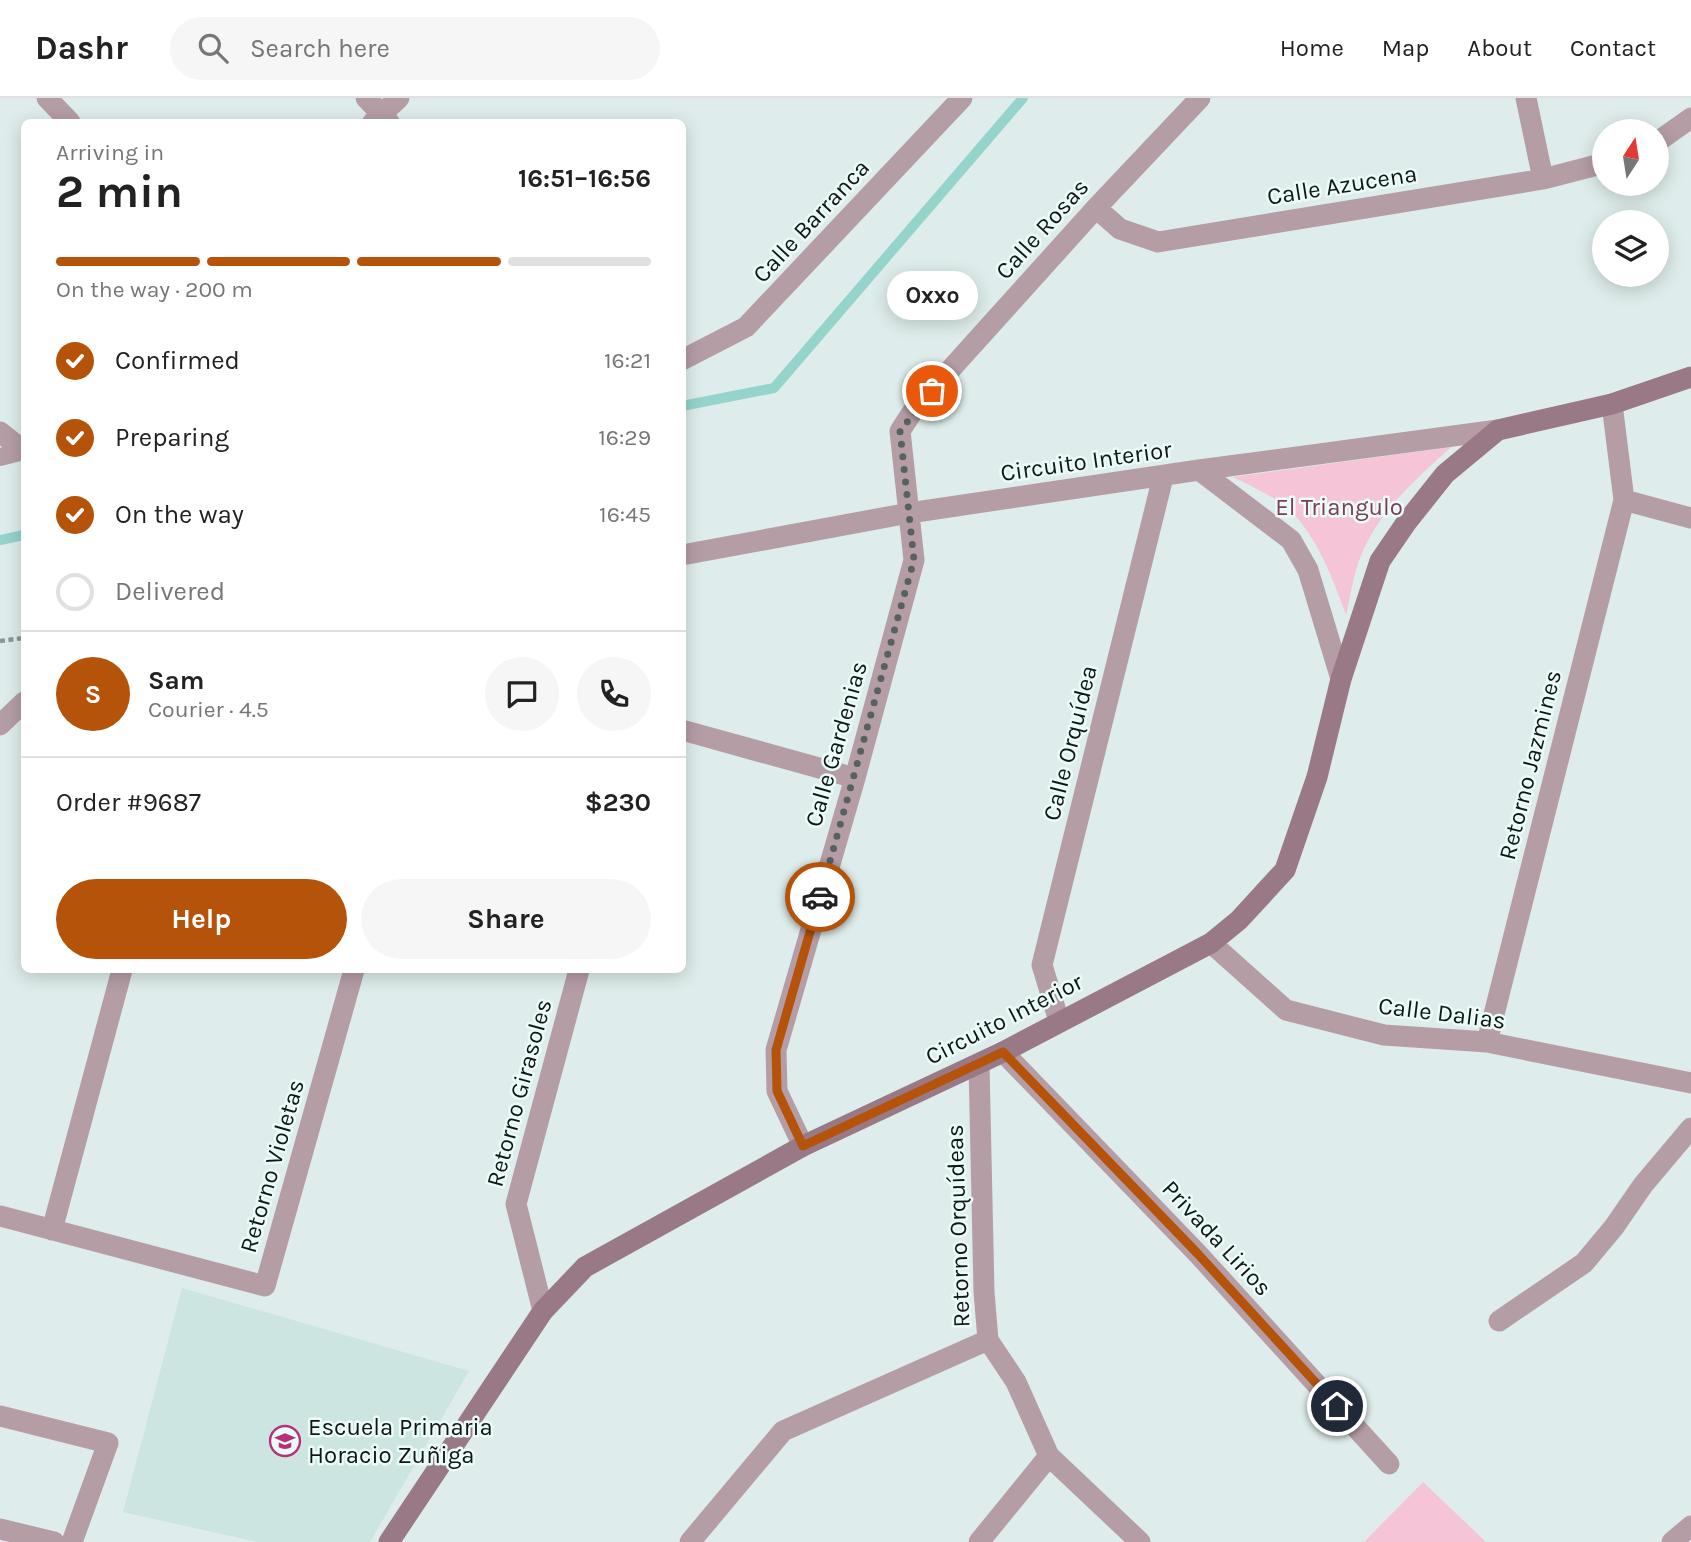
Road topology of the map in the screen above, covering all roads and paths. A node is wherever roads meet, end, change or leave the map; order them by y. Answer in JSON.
{"nodes":[{"id":1,"x":47,"y":98,"type":"edge"},
{"id":2,"x":366,"y":98,"type":"edge"},
{"id":3,"x":399,"y":98,"type":"edge"},
{"id":4,"x":962,"y":98,"type":"edge"},
{"id":5,"x":1200,"y":98,"type":"edge"},
{"id":6,"x":1526,"y":98,"type":"edge"},
{"id":7,"x":1691,"y":118,"type":"edge"},
{"id":8,"x":67,"y":119,"type":"edge"},
{"id":9,"x":380,"y":119,"type":"edge"},
{"id":10,"x":382,"y":119,"type":"edge"},
{"id":11,"x":1670,"y":133,"type":"edge"},
{"id":12,"x":1592,"y":166,"type":"edge"},
{"id":13,"x":1543,"y":179,"type":"junction"},
{"id":14,"x":1096,"y":208,"type":"junction"},
{"id":15,"x":686,"y":358,"type":"edge"},
{"id":16,"x":1691,"y":377,"type":"edge"},
{"id":17,"x":1612,"y":404,"type":"junction"},
{"id":18,"x":1498,"y":430,"type":"junction"},
{"id":19,"x":0,"y":432,"type":"edge"},
{"id":20,"x":21,"y":449,"type":"edge"},
{"id":21,"x":21,"y":452,"type":"edge"},
{"id":22,"x":0,"y":457,"type":"edge"},
{"id":23,"x":1199,"y":470,"type":"junction"},
{"id":24,"x":1163,"y":477,"type":"junction"},
{"id":25,"x":1624,"y":500,"type":"junction"},
{"id":26,"x":909,"y":513,"type":"junction"},
{"id":27,"x":1691,"y":518,"type":"edge"},
{"id":28,"x":686,"y":554,"type":"edge"},
{"id":29,"x":21,"y":638,"type":"edge"},
{"id":30,"x":0,"y":641,"type":"edge"},
{"id":31,"x":1341,"y":679,"type":"junction"},
{"id":32,"x":21,"y":705,"type":"edge"},
{"id":33,"x":0,"y":725,"type":"edge"},
{"id":34,"x":686,"y":731,"type":"edge"},
{"id":35,"x":855,"y":778,"type":"junction"},
{"id":36,"x":1211,"y":943,"type":"junction"},
{"id":37,"x":121,"y":973,"type":"edge"},
{"id":38,"x":353,"y":973,"type":"edge"},
{"id":39,"x":578,"y":973,"type":"edge"},
{"id":40,"x":1059,"y":1021,"type":"junction"},
{"id":41,"x":1487,"y":1042,"type":"junction"},
{"id":42,"x":1003,"y":1052,"type":"junction"},
{"id":43,"x":979,"y":1064,"type":"junction"},
{"id":44,"x":1691,"y":1083,"type":"edge"},
{"id":45,"x":1691,"y":1128,"type":"edge"},
{"id":46,"x":803,"y":1146,"type":"junction"},
{"id":47,"x":0,"y":1216,"type":"edge"},
{"id":48,"x":52,"y":1230,"type":"junction"},
{"id":49,"x":543,"y":1311,"type":"junction"},
{"id":50,"x":1499,"y":1321,"type":"dead end"},
{"id":51,"x":988,"y":1340,"type":"junction"},
{"id":52,"x":0,"y":1416,"type":"edge"},
{"id":53,"x":1049,"y":1455,"type":"junction"},
{"id":54,"x":1389,"y":1464,"type":"dead end"},
{"id":55,"x":1691,"y":1526,"type":"edge"},
{"id":56,"x":0,"y":1529,"type":"edge"},
{"id":57,"x":54,"y":1542,"type":"edge"},
{"id":58,"x":72,"y":1542,"type":"edge"},
{"id":59,"x":389,"y":1542,"type":"edge"},
{"id":60,"x":690,"y":1542,"type":"edge"},
{"id":61,"x":979,"y":1542,"type":"edge"},
{"id":62,"x":1140,"y":1542,"type":"edge"},
{"id":63,"x":1672,"y":1542,"type":"edge"}],
"edges":[{"from":1,"to":8,"type":"street"},
{"from":2,"to":9,"type":"street"},
{"from":3,"to":10,"type":"street"},
{"from":4,"to":15,"type":"street","name":"Calle Barranca"},
{"from":5,"to":14,"type":"street","name":"Calle Rosas"},
{"from":6,"to":13,"type":"street"},
{"from":7,"to":11,"type":"street"},
{"from":12,"to":13,"type":"street","name":"Calle Azucena"},
{"from":13,"to":14,"type":"street","name":"Calle Azucena"},
{"from":14,"to":26,"type":"street","name":"Calle Rosas"},
{"from":16,"to":17,"type":"main road","name":"Circuito Interior"},
{"from":17,"to":18,"type":"main road","name":"Circuito Interior"},
{"from":17,"to":25,"type":"street","name":"Retorno Jazmines"},
{"from":18,"to":23,"type":"street","name":"Circuito Interior"},
{"from":18,"to":31,"type":"main road","name":"Circuito Interior"},
{"from":19,"to":20,"type":"street"},
{"from":21,"to":22,"type":"lane"},
{"from":23,"to":24,"type":"street","name":"Circuito Interior"},
{"from":23,"to":31,"type":"street"},
{"from":24,"to":26,"type":"street","name":"Circuito Interior"},
{"from":24,"to":40,"type":"street","name":"Calle Orquídea"},
{"from":25,"to":27,"type":"street"},
{"from":25,"to":41,"type":"street","name":"Retorno Jazmines"},
{"from":26,"to":28,"type":"street","name":"Circuito Interior"},
{"from":26,"to":35,"type":"street","name":"Calle Gardenias"},
{"from":29,"to":30,"type":"path"},
{"from":31,"to":36,"type":"main road","name":"Circuito Interior"},
{"from":32,"to":33,"type":"street"},
{"from":34,"to":35,"type":"street"},
{"from":35,"to":46,"type":"street","name":"Calle Gardenias"},
{"from":36,"to":40,"type":"main road","name":"Circuito Interior"},
{"from":36,"to":41,"type":"street","name":"Calle Dalias"},
{"from":37,"to":48,"type":"street"},
{"from":38,"to":48,"type":"street","name":"Retorno Violetas"},
{"from":39,"to":49,"type":"street","name":"Retorno Girasoles"},
{"from":40,"to":42,"type":"main road","name":"Circuito Interior"},
{"from":41,"to":44,"type":"street","name":"Calle Dalias"},
{"from":42,"to":43,"type":"main road","name":"Circuito Interior"},
{"from":42,"to":54,"type":"street","name":"Privada Lirios"},
{"from":43,"to":46,"type":"main road","name":"Circuito Interior"},
{"from":43,"to":51,"type":"street","name":"Retorno Orquídeas"},
{"from":45,"to":50,"type":"street"},
{"from":46,"to":49,"type":"main road","name":"Circuito Interior"},
{"from":47,"to":48,"type":"street","name":"Retorno Violetas"},
{"from":49,"to":59,"type":"main road","name":"Circuito Interior"},
{"from":51,"to":53,"type":"street","name":"Retorno Orquídeas"},
{"from":51,"to":60,"type":"street"},
{"from":52,"to":58,"type":"street"},
{"from":53,"to":61,"type":"street"},
{"from":53,"to":62,"type":"street","name":"Retorno Orquídeas"},
{"from":55,"to":63,"type":"street"},
{"from":56,"to":57,"type":"street"}]}
